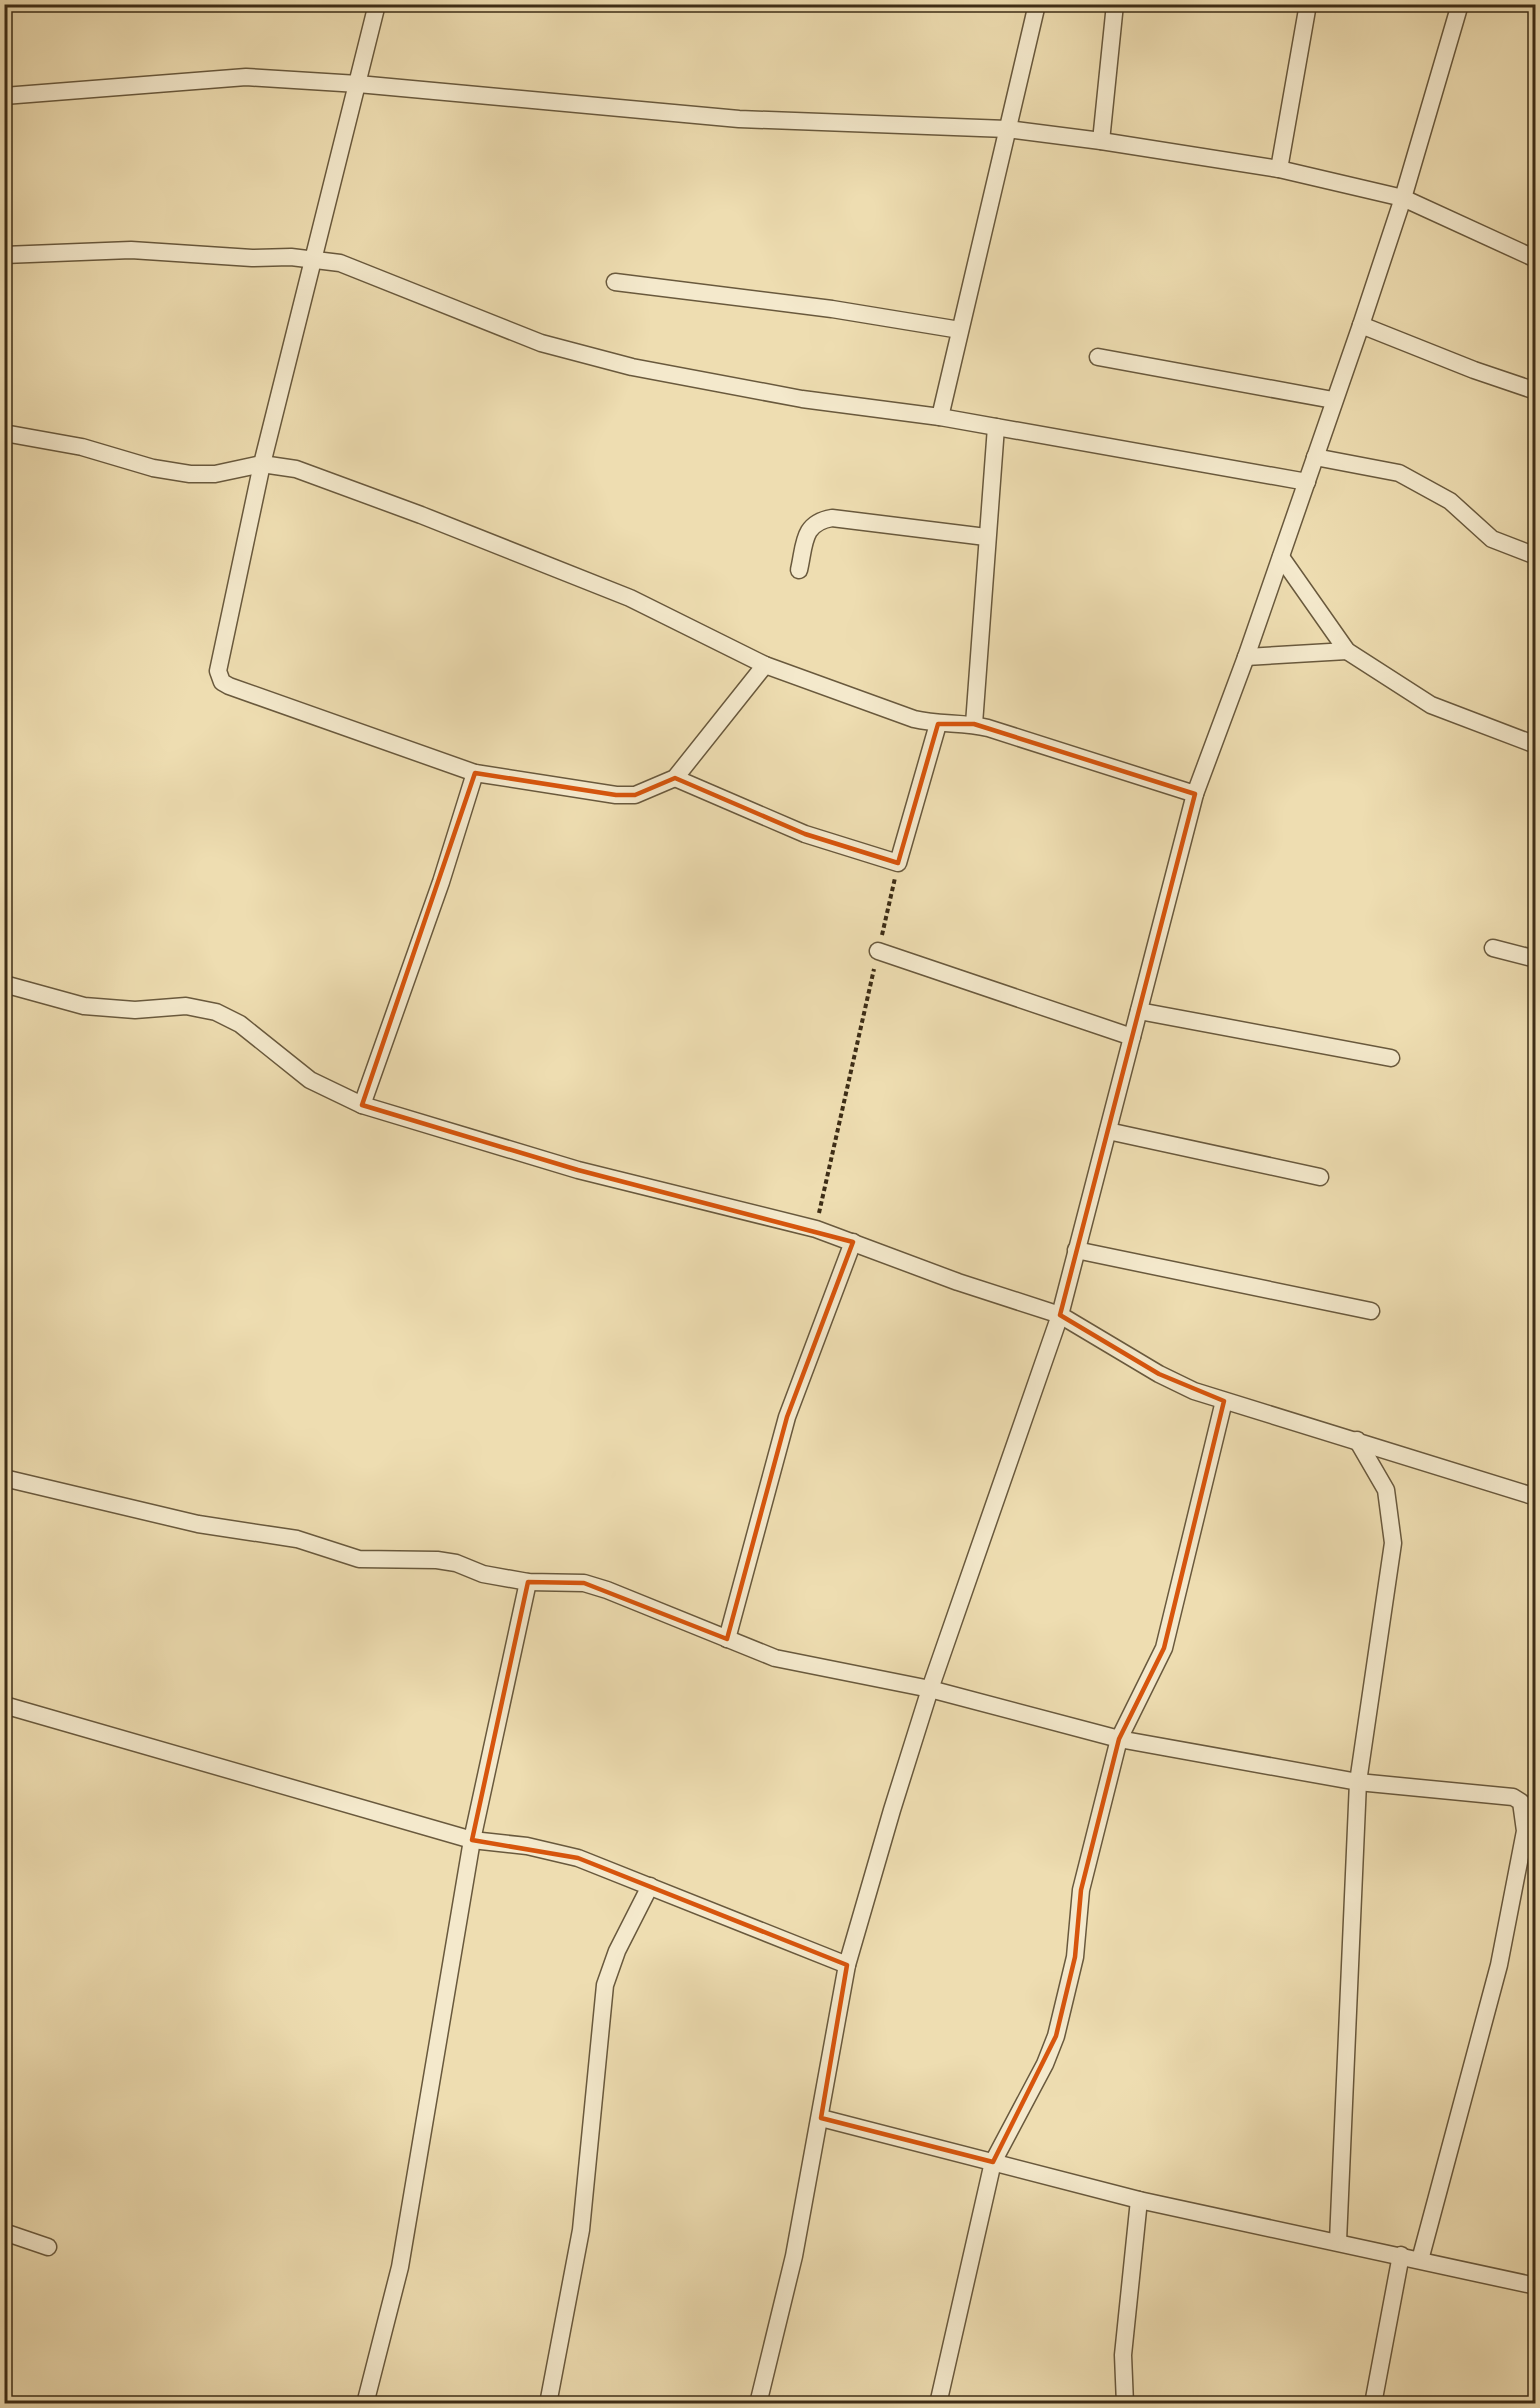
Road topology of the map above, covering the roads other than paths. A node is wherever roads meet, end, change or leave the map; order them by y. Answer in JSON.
{"nodes":[{"id":1,"x":377,"y":4,"type":"edge"},
{"id":2,"x":1037,"y":4,"type":"edge"},
{"id":3,"x":1115,"y":4,"type":"edge"},
{"id":4,"x":1308,"y":4,"type":"edge"},
{"id":5,"x":1460,"y":4,"type":"edge"},
{"id":6,"x":358,"y":84,"type":"junction"},
{"id":7,"x":4,"y":96,"type":"edge"},
{"id":8,"x":1007,"y":129,"type":"junction"},
{"id":9,"x":1101,"y":141,"type":"junction"},
{"id":10,"x":1279,"y":169,"type":"junction"},
{"id":11,"x":1403,"y":198,"type":"junction"},
{"id":12,"x":4,"y":255,"type":"edge"},
{"id":13,"x":312,"y":258,"type":"junction"},
{"id":14,"x":1536,"y":259,"type":"edge"},
{"id":15,"x":615,"y":282,"type":"dead end"},
{"id":16,"x":1361,"y":325,"type":"junction"},
{"id":17,"x":960,"y":330,"type":"junction"},
{"id":18,"x":1098,"y":357,"type":"dead end"},
{"id":19,"x":1536,"y":391,"type":"edge"},
{"id":20,"x":1334,"y":400,"type":"junction"},
{"id":21,"x":940,"y":417,"type":"junction"},
{"id":22,"x":996,"y":427,"type":"junction"},
{"id":23,"x":4,"y":434,"type":"edge"},
{"id":24,"x":1315,"y":457,"type":"junction"},
{"id":25,"x":262,"y":464,"type":"junction"},
{"id":26,"x":1307,"y":482,"type":"junction"},
{"id":27,"x":986,"y":537,"type":"junction"},
{"id":28,"x":1536,"y":556,"type":"edge"},
{"id":29,"x":1281,"y":557,"type":"junction"},
{"id":30,"x":799,"y":570,"type":"dead end"},
{"id":31,"x":1347,"y":651,"type":"junction"},
{"id":32,"x":1246,"y":657,"type":"junction"},
{"id":33,"x":765,"y":665,"type":"junction"},
{"id":34,"x":938,"y":724,"type":"junction"},
{"id":35,"x":974,"y":724,"type":"junction"},
{"id":36,"x":1536,"y":745,"type":"edge"},
{"id":37,"x":475,"y":773,"type":"junction"},
{"id":38,"x":675,"y":778,"type":"junction"},
{"id":39,"x":1195,"y":794,"type":"junction"},
{"id":40,"x":1493,"y":948,"type":"dead end"},
{"id":41,"x":878,"y":951,"type":"road end"},
{"id":42,"x":1536,"y":959,"type":"edge"},
{"id":43,"x":4,"y":984,"type":"edge"},
{"id":44,"x":1139,"y":1011,"type":"junction"},
{"id":45,"x":1132,"y":1037,"type":"junction"},
{"id":46,"x":1391,"y":1058,"type":"dead end"},
{"id":47,"x":362,"y":1105,"type":"junction"},
{"id":48,"x":1108,"y":1131,"type":"junction"},
{"id":49,"x":1320,"y":1177,"type":"dead end"},
{"id":50,"x":853,"y":1242,"type":"junction"},
{"id":51,"x":1077,"y":1250,"type":"junction"},
{"id":52,"x":1371,"y":1311,"type":"dead end"},
{"id":53,"x":1060,"y":1315,"type":"junction"},
{"id":54,"x":1224,"y":1401,"type":"junction"},
{"id":55,"x":1357,"y":1440,"type":"junction"},
{"id":56,"x":4,"y":1478,"type":"edge"},
{"id":57,"x":1536,"y":1497,"type":"edge"},
{"id":58,"x":528,"y":1582,"type":"junction"},
{"id":59,"x":727,"y":1639,"type":"junction"},
{"id":60,"x":930,"y":1689,"type":"junction"},
{"id":61,"x":4,"y":1704,"type":"edge"},
{"id":62,"x":1119,"y":1739,"type":"junction"},
{"id":63,"x":1358,"y":1782,"type":"junction"},
{"id":64,"x":472,"y":1840,"type":"junction"},
{"id":65,"x":650,"y":1886,"type":"junction"},
{"id":66,"x":847,"y":1965,"type":"junction"},
{"id":67,"x":821,"y":2118,"type":"junction"},
{"id":68,"x":993,"y":2162,"type":"junction"},
{"id":69,"x":1139,"y":2200,"type":"junction"},
{"id":70,"x":4,"y":2232,"type":"edge"},
{"id":71,"x":1338,"y":2241,"type":"junction"},
{"id":72,"x":48,"y":2247,"type":"dead end"},
{"id":73,"x":1401,"y":2255,"type":"junction"},
{"id":74,"x":1420,"y":2260,"type":"junction"},
{"id":75,"x":1536,"y":2286,"type":"edge"},
{"id":76,"x":365,"y":2403,"type":"edge"},
{"id":77,"x":548,"y":2403,"type":"edge"},
{"id":78,"x":758,"y":2403,"type":"edge"},
{"id":79,"x":938,"y":2403,"type":"edge"},
{"id":80,"x":1125,"y":2403,"type":"edge"},
{"id":81,"x":1373,"y":2403,"type":"edge"}],
"edges":[{"from":1,"to":6,"type":"street"},
{"from":2,"to":8,"type":"street"},
{"from":3,"to":9,"type":"street"},
{"from":4,"to":10,"type":"street"},
{"from":5,"to":11,"type":"street"},
{"from":6,"to":7,"type":"street"},
{"from":6,"to":8,"type":"street"},
{"from":6,"to":13,"type":"street"},
{"from":8,"to":9,"type":"street"},
{"from":8,"to":17,"type":"street"},
{"from":9,"to":10,"type":"street"},
{"from":10,"to":11,"type":"street"},
{"from":11,"to":14,"type":"street"},
{"from":11,"to":16,"type":"street"},
{"from":12,"to":13,"type":"street"},
{"from":13,"to":21,"type":"street"},
{"from":13,"to":25,"type":"street"},
{"from":15,"to":17,"type":"street"},
{"from":16,"to":19,"type":"street"},
{"from":16,"to":20,"type":"street"},
{"from":17,"to":21,"type":"street"},
{"from":18,"to":20,"type":"street"},
{"from":20,"to":24,"type":"street"},
{"from":21,"to":22,"type":"street"},
{"from":22,"to":26,"type":"street"},
{"from":22,"to":27,"type":"street"},
{"from":23,"to":25,"type":"street"},
{"from":24,"to":26,"type":"street"},
{"from":24,"to":28,"type":"street"},
{"from":25,"to":33,"type":"street"},
{"from":25,"to":37,"type":"street"},
{"from":26,"to":29,"type":"street"},
{"from":27,"to":30,"type":"street"},
{"from":27,"to":35,"type":"street"},
{"from":29,"to":31,"type":"street"},
{"from":29,"to":32,"type":"street"},
{"from":31,"to":32,"type":"street"},
{"from":31,"to":36,"type":"street"},
{"from":32,"to":39,"type":"street"},
{"from":33,"to":34,"type":"street"},
{"from":33,"to":38,"type":"street"},
{"from":34,"to":35,"type":"street"},
{"from":34,"to":38,"type":"street"},
{"from":35,"to":39,"type":"street"},
{"from":37,"to":38,"type":"street"},
{"from":37,"to":47,"type":"street"},
{"from":39,"to":44,"type":"street"},
{"from":40,"to":42,"type":"street"},
{"from":41,"to":45,"type":"street"},
{"from":43,"to":47,"type":"street"},
{"from":44,"to":45,"type":"street"},
{"from":44,"to":46,"type":"street"},
{"from":45,"to":48,"type":"street"},
{"from":47,"to":50,"type":"street"},
{"from":48,"to":49,"type":"street"},
{"from":48,"to":51,"type":"street"},
{"from":50,"to":53,"type":"street"},
{"from":50,"to":59,"type":"street"},
{"from":51,"to":52,"type":"street"},
{"from":51,"to":53,"type":"street"},
{"from":53,"to":54,"type":"street"},
{"from":53,"to":60,"type":"street"},
{"from":54,"to":55,"type":"street"},
{"from":54,"to":62,"type":"street"},
{"from":55,"to":57,"type":"street"},
{"from":55,"to":63,"type":"street"},
{"from":56,"to":58,"type":"street"},
{"from":58,"to":59,"type":"street"},
{"from":58,"to":64,"type":"street"},
{"from":59,"to":60,"type":"street"},
{"from":60,"to":62,"type":"street"},
{"from":60,"to":66,"type":"street"},
{"from":61,"to":64,"type":"street"},
{"from":62,"to":63,"type":"street"},
{"from":62,"to":68,"type":"street"},
{"from":63,"to":71,"type":"street"},
{"from":63,"to":74,"type":"street"},
{"from":64,"to":65,"type":"street"},
{"from":64,"to":76,"type":"street"},
{"from":65,"to":66,"type":"street"},
{"from":65,"to":77,"type":"street"},
{"from":66,"to":67,"type":"street"},
{"from":67,"to":68,"type":"street"},
{"from":67,"to":78,"type":"street"},
{"from":68,"to":69,"type":"street"},
{"from":68,"to":79,"type":"street"},
{"from":69,"to":71,"type":"street"},
{"from":69,"to":80,"type":"street"},
{"from":70,"to":72,"type":"street"},
{"from":71,"to":73,"type":"street"},
{"from":73,"to":74,"type":"street"},
{"from":73,"to":81,"type":"street"},
{"from":74,"to":75,"type":"street"}]}
